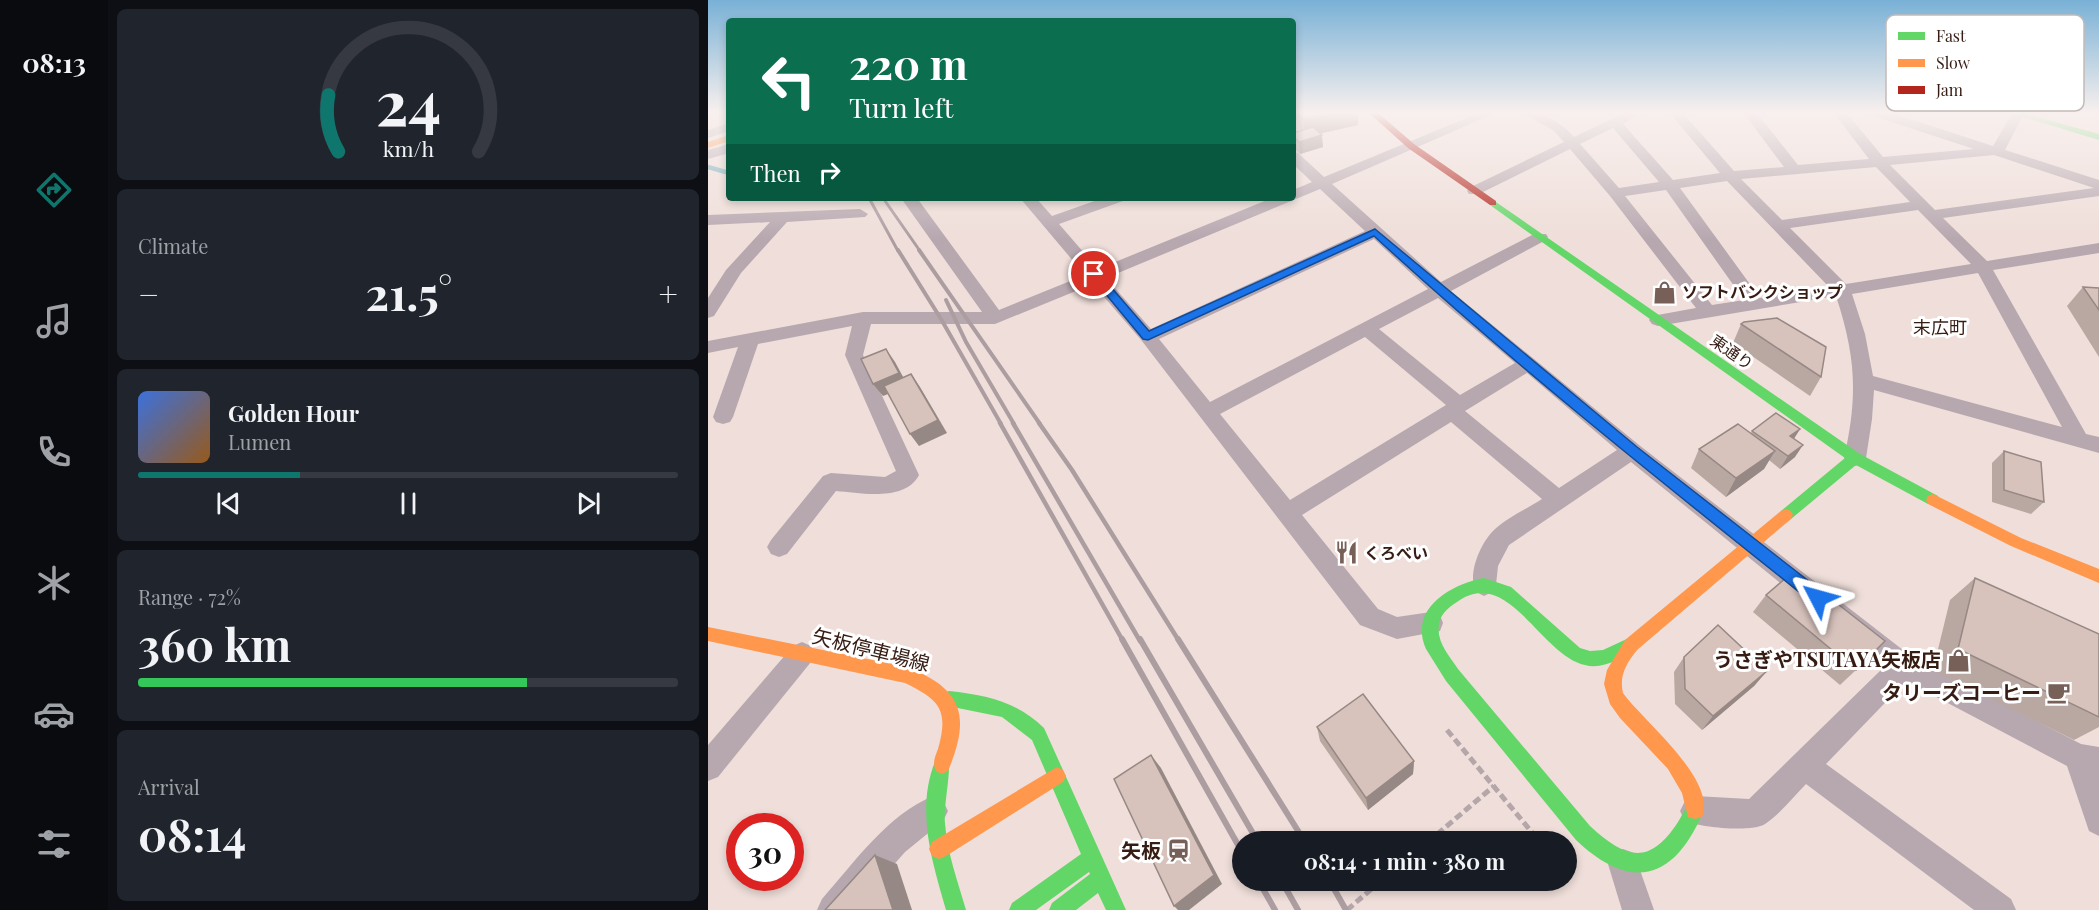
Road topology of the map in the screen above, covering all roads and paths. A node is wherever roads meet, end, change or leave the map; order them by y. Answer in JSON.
{"nodes":[{"id":1,"x":1391,"y":154,"type":"edge"},
{"id":2,"x":1423,"y":154,"type":"edge"},
{"id":3,"x":1549,"y":154,"type":"edge"},
{"id":4,"x":1582,"y":154,"type":"edge"},
{"id":5,"x":1643,"y":154,"type":"edge"},
{"id":6,"x":1711,"y":154,"type":"edge"},
{"id":7,"x":1782,"y":154,"type":"edge"},
{"id":8,"x":1873,"y":154,"type":"edge"},
{"id":9,"x":1966,"y":154,"type":"edge"},
{"id":10,"x":2008,"y":154,"type":"edge"},
{"id":11,"x":1296,"y":159,"type":"edge"},
{"id":12,"x":1881,"y":164,"type":"junction"},
{"id":13,"x":1794,"y":170,"type":"junction"},
{"id":14,"x":1730,"y":176,"type":"junction"},
{"id":15,"x":1322,"y":183,"type":"junction"},
{"id":16,"x":2099,"y":184,"type":"edge"},
{"id":17,"x":1670,"y":185,"type":"junction"},
{"id":18,"x":1474,"y":191,"type":"junction"},
{"id":19,"x":2099,"y":192,"type":"edge"},
{"id":20,"x":1615,"y":193,"type":"junction"},
{"id":21,"x":1296,"y":194,"type":"edge"},
{"id":22,"x":911,"y":201,"type":"edge"},
{"id":23,"x":1031,"y":201,"type":"edge"},
{"id":24,"x":1109,"y":201,"type":"edge"},
{"id":25,"x":1278,"y":201,"type":"edge"},
{"id":26,"x":1927,"y":210,"type":"junction"},
{"id":27,"x":860,"y":214,"type":"dead end"},
{"id":28,"x":783,"y":217,"type":"junction"},
{"id":29,"x":708,"y":220,"type":"edge"},
{"id":30,"x":1049,"y":222,"type":"junction"},
{"id":31,"x":1778,"y":225,"type":"junction"},
{"id":32,"x":1375,"y":232,"type":"junction"},
{"id":33,"x":1540,"y":237,"type":"junction"},
{"id":34,"x":2099,"y":248,"type":"edge"},
{"id":35,"x":1983,"y":267,"type":"junction"},
{"id":36,"x":1097,"y":277,"type":"junction"},
{"id":37,"x":1439,"y":290,"type":"junction"},
{"id":38,"x":1842,"y":290,"type":"junction"},
{"id":39,"x":1755,"y":304,"type":"junction"},
{"id":40,"x":708,"y":312,"type":"edge"},
{"id":41,"x":1708,"y":312,"type":"junction"},
{"id":42,"x":863,"y":318,"type":"junction"},
{"id":43,"x":994,"y":318,"type":"junction"},
{"id":44,"x":1658,"y":320,"type":"junction"},
{"id":45,"x":1367,"y":329,"type":"junction"},
{"id":46,"x":1148,"y":336,"type":"junction"},
{"id":47,"x":751,"y":338,"type":"junction"},
{"id":48,"x":708,"y":347,"type":"edge"},
{"id":49,"x":1528,"y":364,"type":"junction"},
{"id":50,"x":1864,"y":380,"type":"junction"},
{"id":51,"x":1455,"y":408,"type":"junction"},
{"id":52,"x":1208,"y":412,"type":"junction"},
{"id":53,"x":723,"y":417,"type":"dead end"},
{"id":54,"x":2089,"y":442,"type":"edge"},
{"id":55,"x":1632,"y":451,"type":"junction"},
{"id":56,"x":1855,"y":458,"type":"junction"},
{"id":57,"x":1557,"y":500,"type":"junction"},
{"id":58,"x":1287,"y":513,"type":"junction"},
{"id":59,"x":1751,"y":544,"type":"junction"},
{"id":60,"x":779,"y":547,"type":"dead end"},
{"id":61,"x":2099,"y":576,"type":"edge"},
{"id":62,"x":1484,"y":585,"type":"junction"},
{"id":63,"x":1431,"y":623,"type":"junction"},
{"id":64,"x":708,"y":634,"type":"edge"},
{"id":65,"x":1631,"y":645,"type":"junction"},
{"id":66,"x":802,"y":654,"type":"junction"},
{"id":67,"x":1903,"y":666,"type":"junction"},
{"id":68,"x":949,"y":699,"type":"junction"},
{"id":69,"x":1447,"y":730,"type":"dead end"},
{"id":70,"x":2089,"y":759,"type":"edge"},
{"id":71,"x":708,"y":766,"type":"edge"},
{"id":72,"x":1805,"y":766,"type":"junction"},
{"id":73,"x":1057,"y":776,"type":"junction"},
{"id":74,"x":1494,"y":786,"type":"junction"},
{"id":75,"x":933,"y":811,"type":"junction"},
{"id":76,"x":1695,"y":811,"type":"junction"},
{"id":77,"x":2099,"y":821,"type":"edge"},
{"id":78,"x":1441,"y":831,"type":"edge"},
{"id":79,"x":1531,"y":831,"type":"edge"},
{"id":80,"x":939,"y":849,"type":"junction"},
{"id":81,"x":1094,"y":858,"type":"junction"},
{"id":82,"x":1623,"y":864,"type":"junction"},
{"id":83,"x":1102,"y":878,"type":"junction"},
{"id":84,"x":1369,"y":891,"type":"edge"},
{"id":85,"x":1110,"y":904,"type":"edge"},
{"id":86,"x":833,"y":910,"type":"edge"},
{"id":87,"x":956,"y":910,"type":"edge"},
{"id":88,"x":1019,"y":910,"type":"edge"},
{"id":89,"x":1059,"y":910,"type":"edge"},
{"id":90,"x":1347,"y":910,"type":"edge"},
{"id":91,"x":1638,"y":910,"type":"edge"},
{"id":92,"x":2000,"y":910,"type":"edge"}],
"edges":[{"from":1,"to":15,"type":"street"},
{"from":2,"to":18,"type":"main road","name":"東通り"},
{"from":3,"to":18,"type":"street"},
{"from":4,"to":20,"type":"street"},
{"from":5,"to":17,"type":"street"},
{"from":6,"to":14,"type":"street"},
{"from":7,"to":13,"type":"street"},
{"from":8,"to":12,"type":"street"},
{"from":9,"to":12,"type":"street"},
{"from":10,"to":16,"type":"street"},
{"from":11,"to":15,"type":"street"},
{"from":12,"to":13,"type":"street"},
{"from":12,"to":26,"type":"street"},
{"from":13,"to":14,"type":"street"},
{"from":14,"to":17,"type":"street"},
{"from":14,"to":31,"type":"street"},
{"from":15,"to":21,"type":"street"},
{"from":15,"to":32,"type":"street"},
{"from":17,"to":20,"type":"street"},
{"from":17,"to":39,"type":"street"},
{"from":18,"to":33,"type":"main road","name":"東通り"},
{"from":19,"to":26,"type":"street"},
{"from":20,"to":41,"type":"street"},
{"from":22,"to":43,"type":"street"},
{"from":23,"to":30,"type":"street"},
{"from":24,"to":30,"type":"street"},
{"from":25,"to":36,"type":"street"},
{"from":26,"to":31,"type":"street"},
{"from":26,"to":35,"type":"street"},
{"from":27,"to":28,"type":"street"},
{"from":28,"to":29,"type":"street"},
{"from":28,"to":40,"type":"street"},
{"from":30,"to":36,"type":"street"},
{"from":31,"to":38,"type":"street"},
{"from":32,"to":37,"type":"street"},
{"from":32,"to":46,"type":"street"},
{"from":33,"to":37,"type":"street"},
{"from":33,"to":44,"type":"main road","name":"東通り"},
{"from":34,"to":35,"type":"street"},
{"from":35,"to":38,"type":"street"},
{"from":35,"to":54,"type":"street"},
{"from":36,"to":43,"type":"street"},
{"from":36,"to":46,"type":"street"},
{"from":37,"to":45,"type":"street"},
{"from":37,"to":49,"type":"street"},
{"from":38,"to":39,"type":"street"},
{"from":38,"to":50,"type":"street"},
{"from":39,"to":41,"type":"street"},
{"from":41,"to":44,"type":"street"},
{"from":42,"to":43,"type":"street"},
{"from":42,"to":47,"type":"street"},
{"from":42,"to":60,"type":"street"},
{"from":44,"to":56,"type":"main road","name":"東通り"},
{"from":45,"to":51,"type":"street"},
{"from":45,"to":52,"type":"street"},
{"from":46,"to":52,"type":"street"},
{"from":47,"to":48,"type":"street"},
{"from":47,"to":53,"type":"street"},
{"from":49,"to":51,"type":"street"},
{"from":49,"to":55,"type":"street"},
{"from":50,"to":54,"type":"street"},
{"from":50,"to":56,"type":"street"},
{"from":51,"to":57,"type":"street"},
{"from":51,"to":58,"type":"street"},
{"from":52,"to":58,"type":"street"},
{"from":55,"to":57,"type":"street"},
{"from":55,"to":59,"type":"street"},
{"from":56,"to":59,"type":"main road"},
{"from":56,"to":61,"type":"main road","name":"東通り"},
{"from":57,"to":62,"type":"street"},
{"from":58,"to":63,"type":"street"},
{"from":59,"to":65,"type":"main road"},
{"from":59,"to":67,"type":"street"},
{"from":62,"to":63,"type":"main road"},
{"from":62,"to":65,"type":"main road"},
{"from":63,"to":82,"type":"main road"},
{"from":64,"to":66,"type":"main road","name":"矢板停車場線"},
{"from":65,"to":76,"type":"main road"},
{"from":66,"to":68,"type":"main road","name":"矢板停車場線"},
{"from":66,"to":71,"type":"street"},
{"from":67,"to":70,"type":"street"},
{"from":67,"to":72,"type":"street"},
{"from":68,"to":73,"type":"main road"},
{"from":68,"to":75,"type":"main road"},
{"from":69,"to":74,"type":"path"},
{"from":70,"to":77,"type":"street"},
{"from":72,"to":76,"type":"street"},
{"from":72,"to":92,"type":"street"},
{"from":73,"to":80,"type":"main road"},
{"from":73,"to":81,"type":"main road"},
{"from":74,"to":78,"type":"path"},
{"from":74,"to":79,"type":"path"},
{"from":75,"to":80,"type":"main road"},
{"from":75,"to":86,"type":"street"},
{"from":76,"to":82,"type":"main road"},
{"from":80,"to":87,"type":"main road"},
{"from":81,"to":83,"type":"main road"},
{"from":81,"to":88,"type":"main road"},
{"from":82,"to":91,"type":"street"},
{"from":83,"to":85,"type":"main road"},
{"from":83,"to":89,"type":"main road"},
{"from":84,"to":90,"type":"path"}]}
